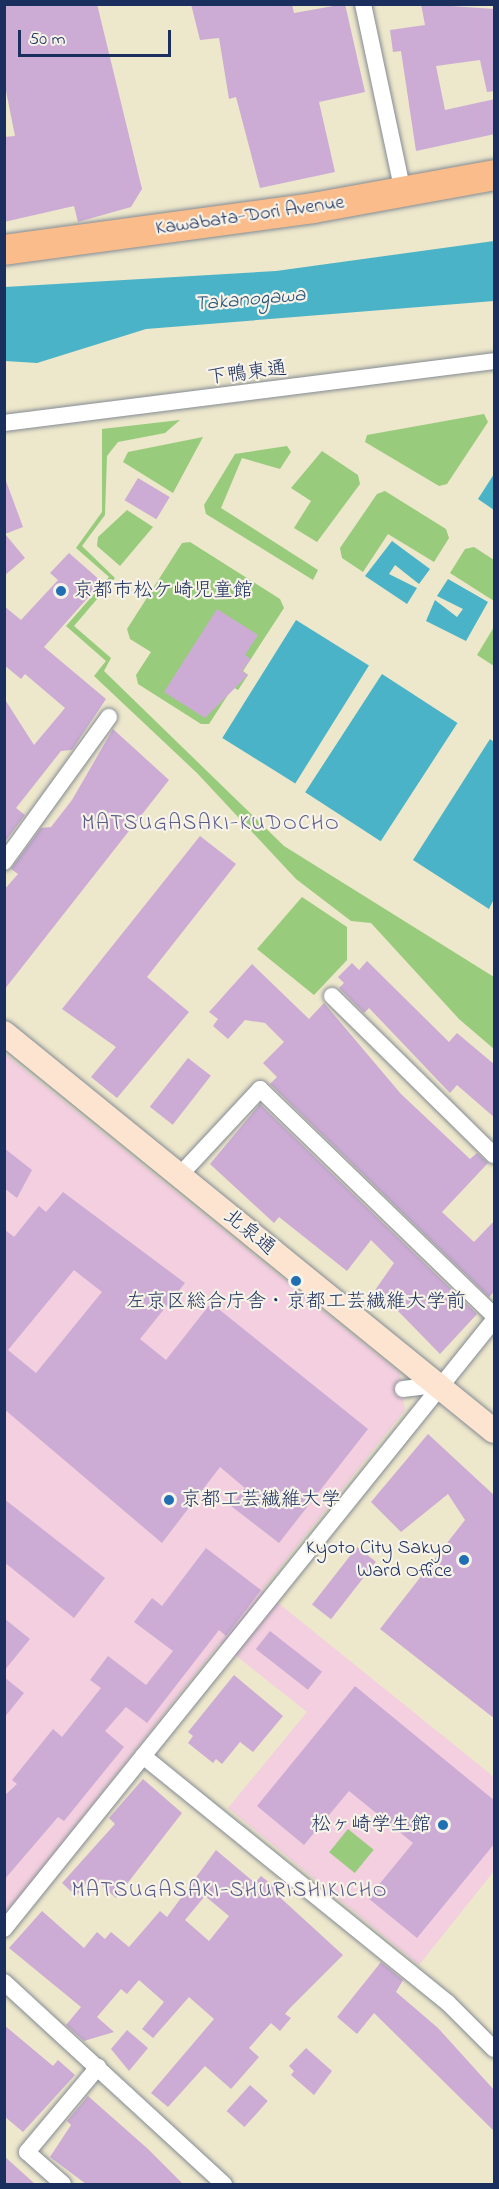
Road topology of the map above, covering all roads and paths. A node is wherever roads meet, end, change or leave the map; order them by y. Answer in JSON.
{"nodes":[{"id":1,"x":363,"y":4,"type":"edge"},
{"id":2,"x":495,"y":175,"type":"edge"},
{"id":3,"x":403,"y":192,"type":"junction"},
{"id":4,"x":4,"y":250,"type":"edge"},
{"id":5,"x":495,"y":361,"type":"edge"},
{"id":6,"x":4,"y":423,"type":"edge"},
{"id":7,"x":109,"y":717,"type":"dead end"},
{"id":8,"x":4,"y":862,"type":"edge"},
{"id":9,"x":332,"y":996,"type":"dead end"},
{"id":10,"x":4,"y":1033,"type":"edge"},
{"id":11,"x":495,"y":1155,"type":"edge"},
{"id":12,"x":179,"y":1176,"type":"junction"},
{"id":13,"x":495,"y":1318,"type":"edge"},
{"id":14,"x":437,"y":1385,"type":"junction"},
{"id":15,"x":404,"y":1389,"type":"dead end"},
{"id":16,"x":495,"y":1431,"type":"edge"},
{"id":17,"x":143,"y":1756,"type":"junction"},
{"id":18,"x":4,"y":1929,"type":"edge"},
{"id":19,"x":4,"y":1982,"type":"edge"},
{"id":20,"x":495,"y":2049,"type":"edge"},
{"id":21,"x":98,"y":2067,"type":"junction"},
{"id":22,"x":63,"y":2184,"type":"edge"},
{"id":23,"x":224,"y":2184,"type":"edge"}],
"edges":[{"from":1,"to":3,"type":"street"},
{"from":2,"to":3,"type":"highway","name":"Kawabata-Dori Avenue"},
{"from":3,"to":4,"type":"highway","name":"Kawabata-Dori Avenue"},
{"from":5,"to":6,"type":"street","name":"下鴨東通"},
{"from":7,"to":8,"type":"street"},
{"from":9,"to":11,"type":"street"},
{"from":10,"to":12,"type":"street","name":"北泉通"},
{"from":12,"to":13,"type":"street"},
{"from":12,"to":14,"type":"street","name":"北泉通"},
{"from":13,"to":14,"type":"street"},
{"from":14,"to":15,"type":"street"},
{"from":14,"to":16,"type":"street","name":"北泉通"},
{"from":14,"to":17,"type":"street"},
{"from":17,"to":18,"type":"street"},
{"from":17,"to":20,"type":"street"},
{"from":19,"to":21,"type":"street"},
{"from":21,"to":22,"type":"street"},
{"from":21,"to":23,"type":"street"}]}
